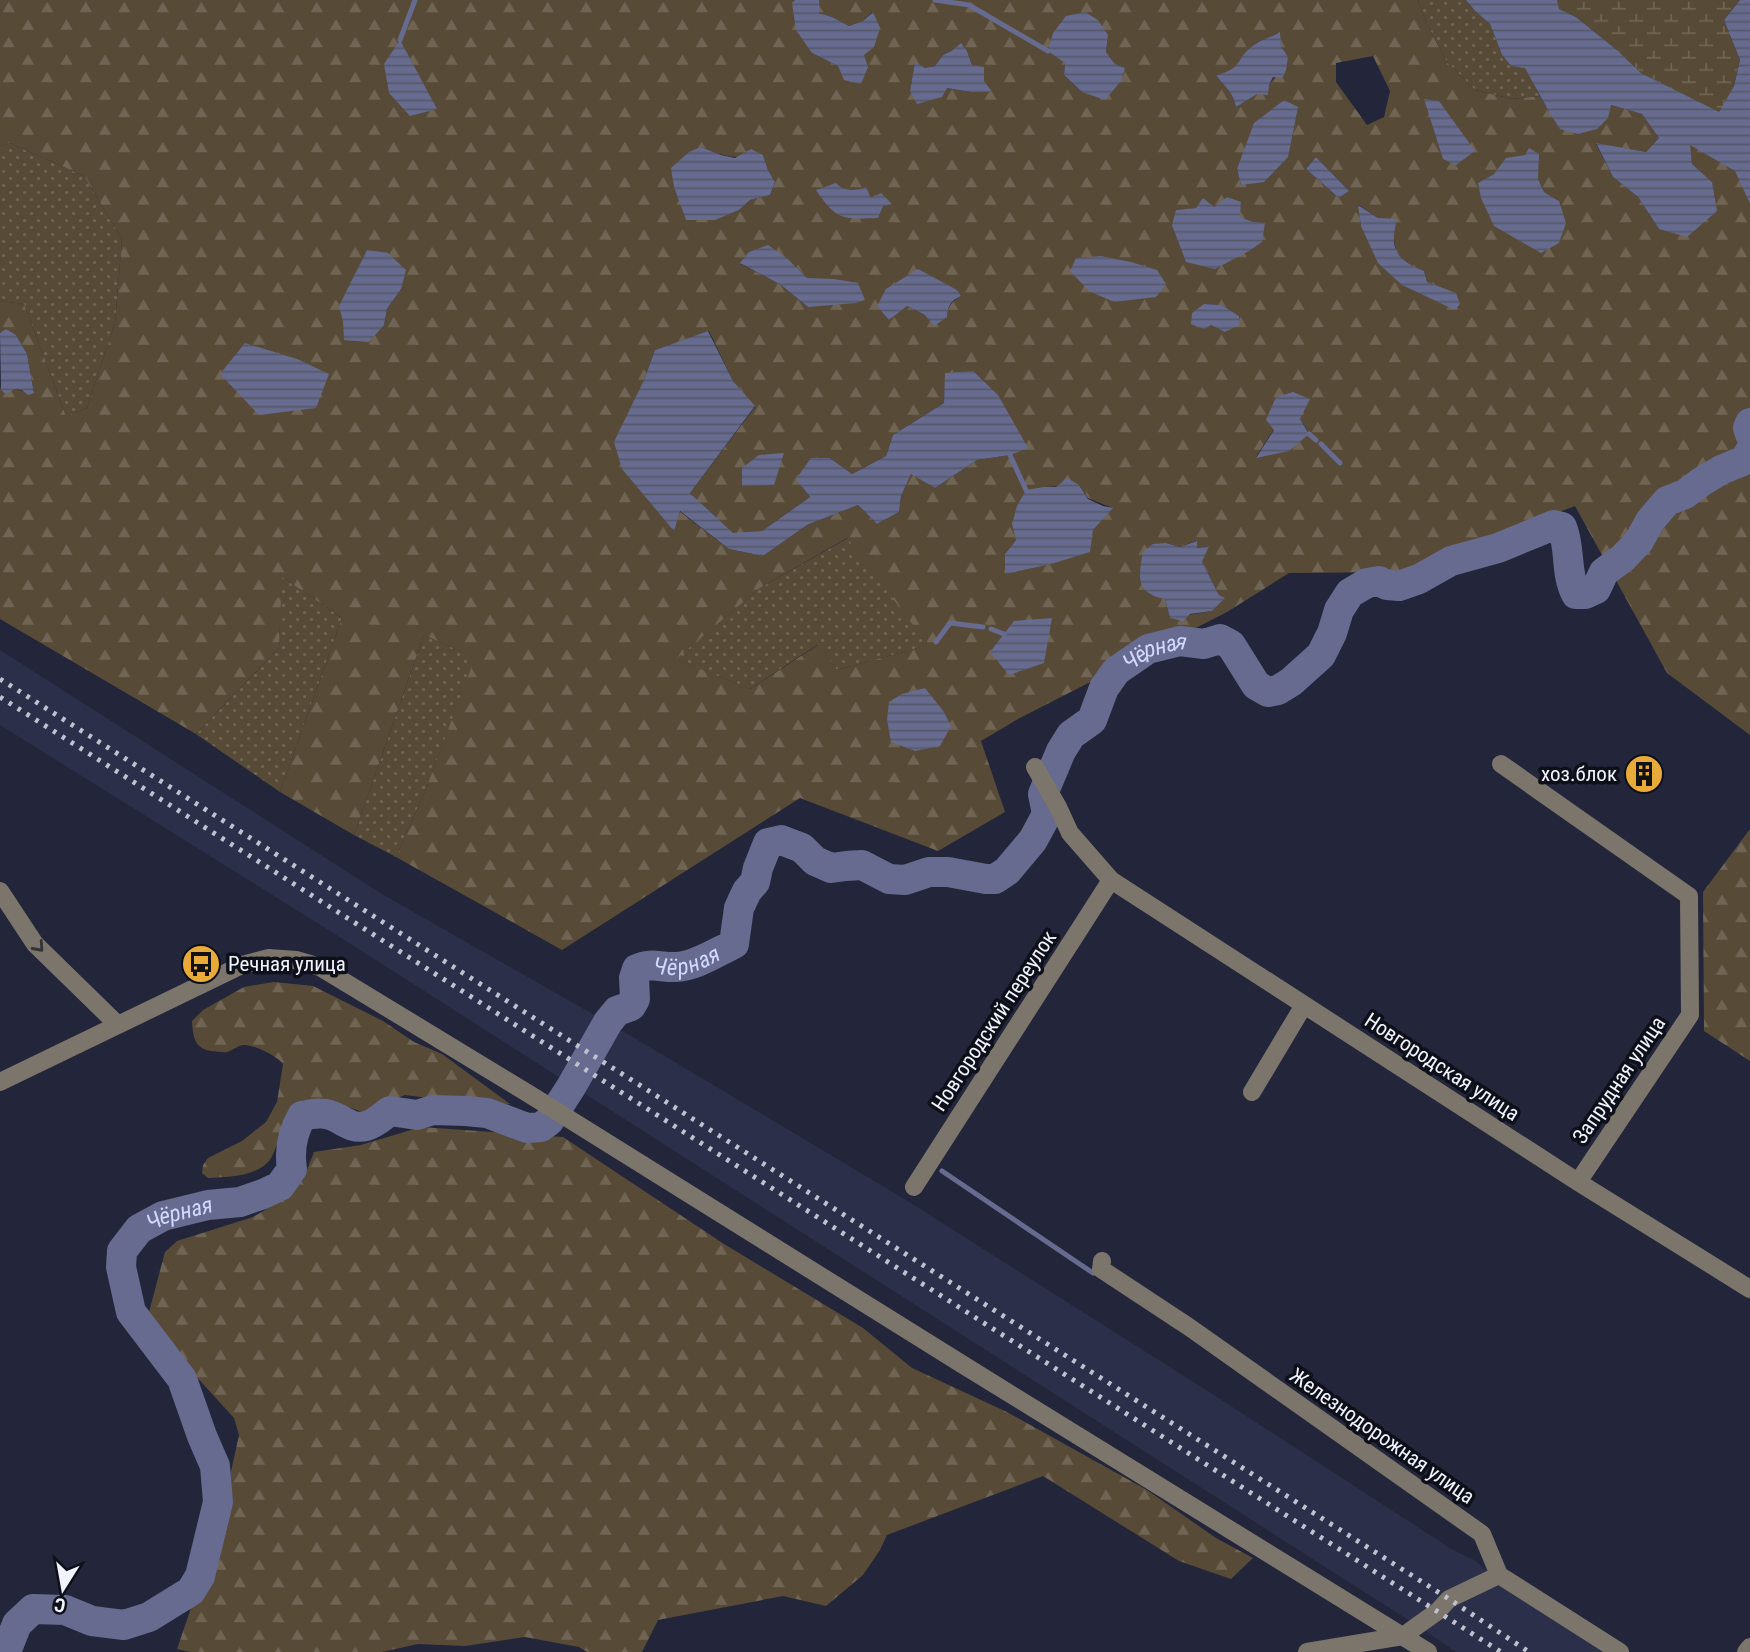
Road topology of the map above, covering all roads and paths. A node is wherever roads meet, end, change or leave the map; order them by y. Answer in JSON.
{"nodes":[{"id":1,"x":1501,"y":764,"type":"dead end"},
{"id":2,"x":1035,"y":767,"type":"dead end"},
{"id":3,"x":1111,"y":880,"type":"junction"},
{"id":4,"x":0,"y":891,"type":"edge"},
{"id":5,"x":1304,"y":1005,"type":"junction"},
{"id":6,"x":118,"y":1025,"type":"junction"},
{"id":7,"x":0,"y":1082,"type":"edge"},
{"id":8,"x":1252,"y":1092,"type":"dead end"},
{"id":9,"x":1578,"y":1182,"type":"junction"},
{"id":10,"x":914,"y":1186,"type":"dead end"},
{"id":11,"x":1102,"y":1265,"type":"dead end"},
{"id":12,"x":1750,"y":1289,"type":"edge"},
{"id":13,"x":1499,"y":1575,"type":"junction"},
{"id":14,"x":1403,"y":1636,"type":"junction"},
{"id":15,"x":1750,"y":1647,"type":"edge"},
{"id":16,"x":1307,"y":1652,"type":"edge"},
{"id":17,"x":1428,"y":1652,"type":"edge"},
{"id":18,"x":1620,"y":1652,"type":"edge"},
{"id":19,"x":1746,"y":1652,"type":"edge"}],
"edges":[{"from":1,"to":9,"type":"street","name":"Запрудная улица"},
{"from":2,"to":3,"type":"street","name":"Новгородская улица"},
{"from":3,"to":5,"type":"street","name":"Новгородская улица"},
{"from":3,"to":10,"type":"street","name":"Новгородский переулок"},
{"from":4,"to":6,"type":"street","one_way":true},
{"from":5,"to":8,"type":"street"},
{"from":5,"to":9,"type":"street","name":"Новгородская улица"},
{"from":6,"to":7,"type":"street"},
{"from":6,"to":14,"type":"street"},
{"from":9,"to":12,"type":"street","name":"Новгородская улица"},
{"from":11,"to":13,"type":"street","name":"Железнодорожная улица"},
{"from":13,"to":14,"type":"street"},
{"from":13,"to":18,"type":"street"},
{"from":14,"to":16,"type":"street"},
{"from":14,"to":17,"type":"street"},
{"from":15,"to":19,"type":"street"}]}
